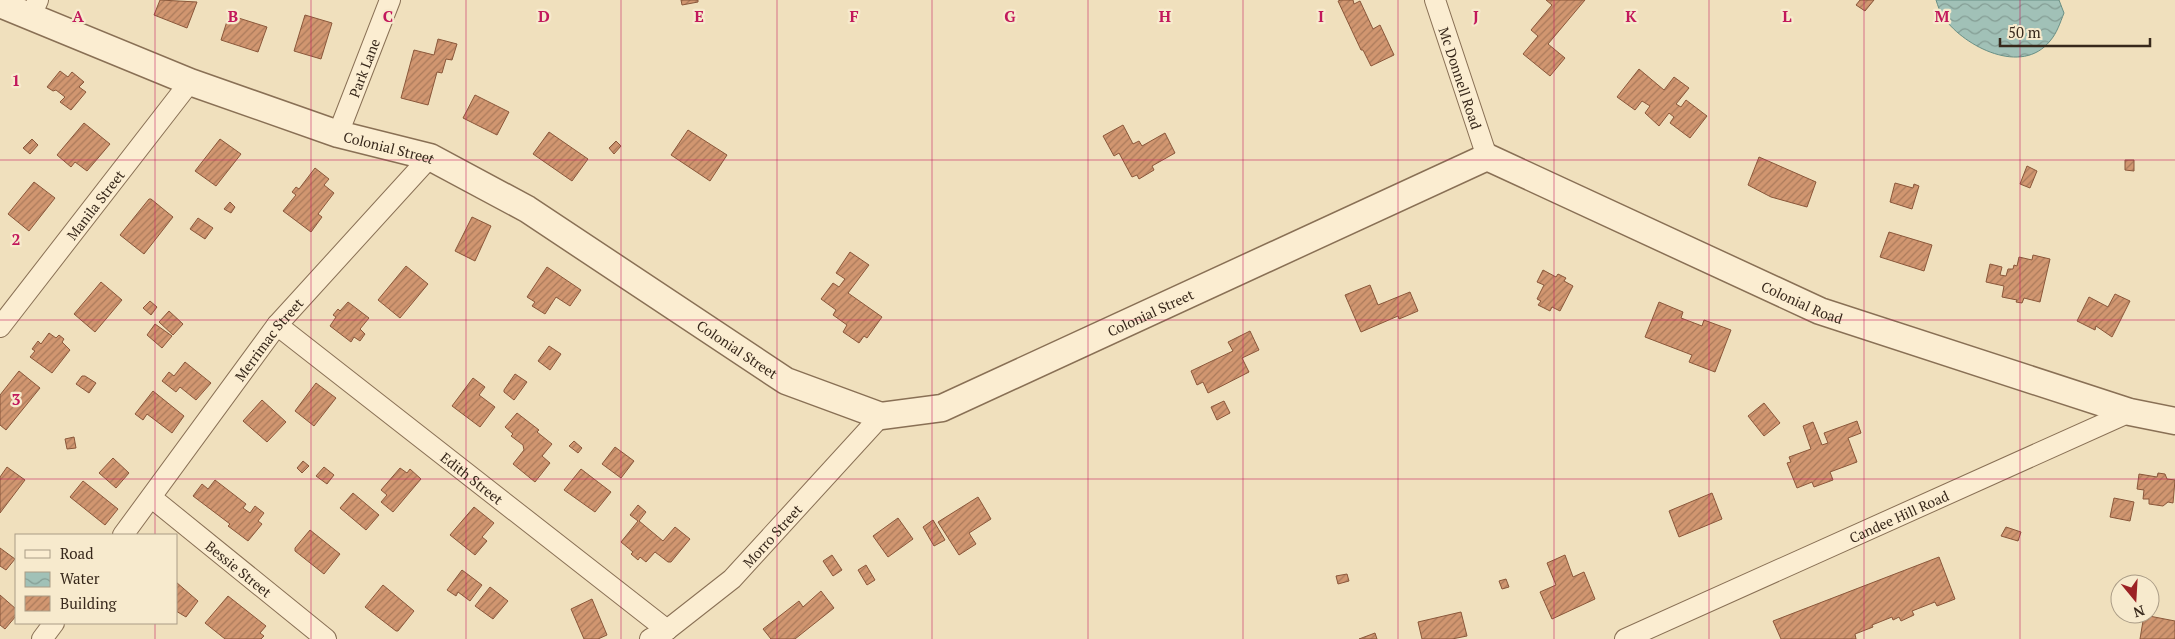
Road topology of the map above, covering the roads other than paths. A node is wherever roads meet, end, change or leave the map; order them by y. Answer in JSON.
{"nodes":[{"id":1,"x":390,"y":0,"type":"edge"},
{"id":2,"x":1435,"y":0,"type":"edge"},
{"id":3,"x":0,"y":4,"type":"edge"},
{"id":4,"x":35,"y":8,"type":"edge"},
{"id":5,"x":190,"y":82,"type":"junction"},
{"id":6,"x":338,"y":134,"type":"junction"},
{"id":7,"x":430,"y":157,"type":"junction"},
{"id":8,"x":1487,"y":157,"type":"junction"},
{"id":9,"x":277,"y":325,"type":"junction"},
{"id":10,"x":0,"y":327,"type":"edge"},
{"id":11,"x":2130,"y":412,"type":"junction"},
{"id":12,"x":881,"y":416,"type":"junction"},
{"id":13,"x":2175,"y":421,"type":"edge"},
{"id":14,"x":152,"y":498,"type":"junction"},
{"id":15,"x":124,"y":534,"type":"edge"},
{"id":16,"x":53,"y":624,"type":"edge"},
{"id":17,"x":659,"y":634,"type":"edge"},
{"id":18,"x":42,"y":639,"type":"edge"},
{"id":19,"x":326,"y":639,"type":"edge"},
{"id":20,"x":1624,"y":639,"type":"edge"}],
"edges":[{"from":1,"to":6,"type":"street","name":"Park Lane"},
{"from":2,"to":8,"type":"street","name":"Mc Donnell Road"},
{"from":3,"to":4,"type":"street","name":"Colonial Street"},
{"from":4,"to":5,"type":"street","name":"Colonial Street"},
{"from":5,"to":6,"type":"street","name":"Colonial Street"},
{"from":5,"to":10,"type":"street","name":"Manila Street"},
{"from":6,"to":7,"type":"street","name":"Colonial Street"},
{"from":7,"to":9,"type":"street","name":"Merrimac Street"},
{"from":7,"to":12,"type":"street","name":"Colonial Street"},
{"from":8,"to":11,"type":"street","name":"Colonial Road"},
{"from":8,"to":12,"type":"street","name":"Colonial Street"},
{"from":9,"to":14,"type":"street","name":"Merrimac Street"},
{"from":9,"to":17,"type":"street","name":"Edith Street"},
{"from":11,"to":13,"type":"street"},
{"from":11,"to":20,"type":"street","name":"Candee Hill Road"},
{"from":12,"to":17,"type":"street","name":"Morro Street"},
{"from":14,"to":15,"type":"street","name":"Merrimac Street"},
{"from":14,"to":19,"type":"street","name":"Bessie Street"},
{"from":16,"to":18,"type":"street"}]}
